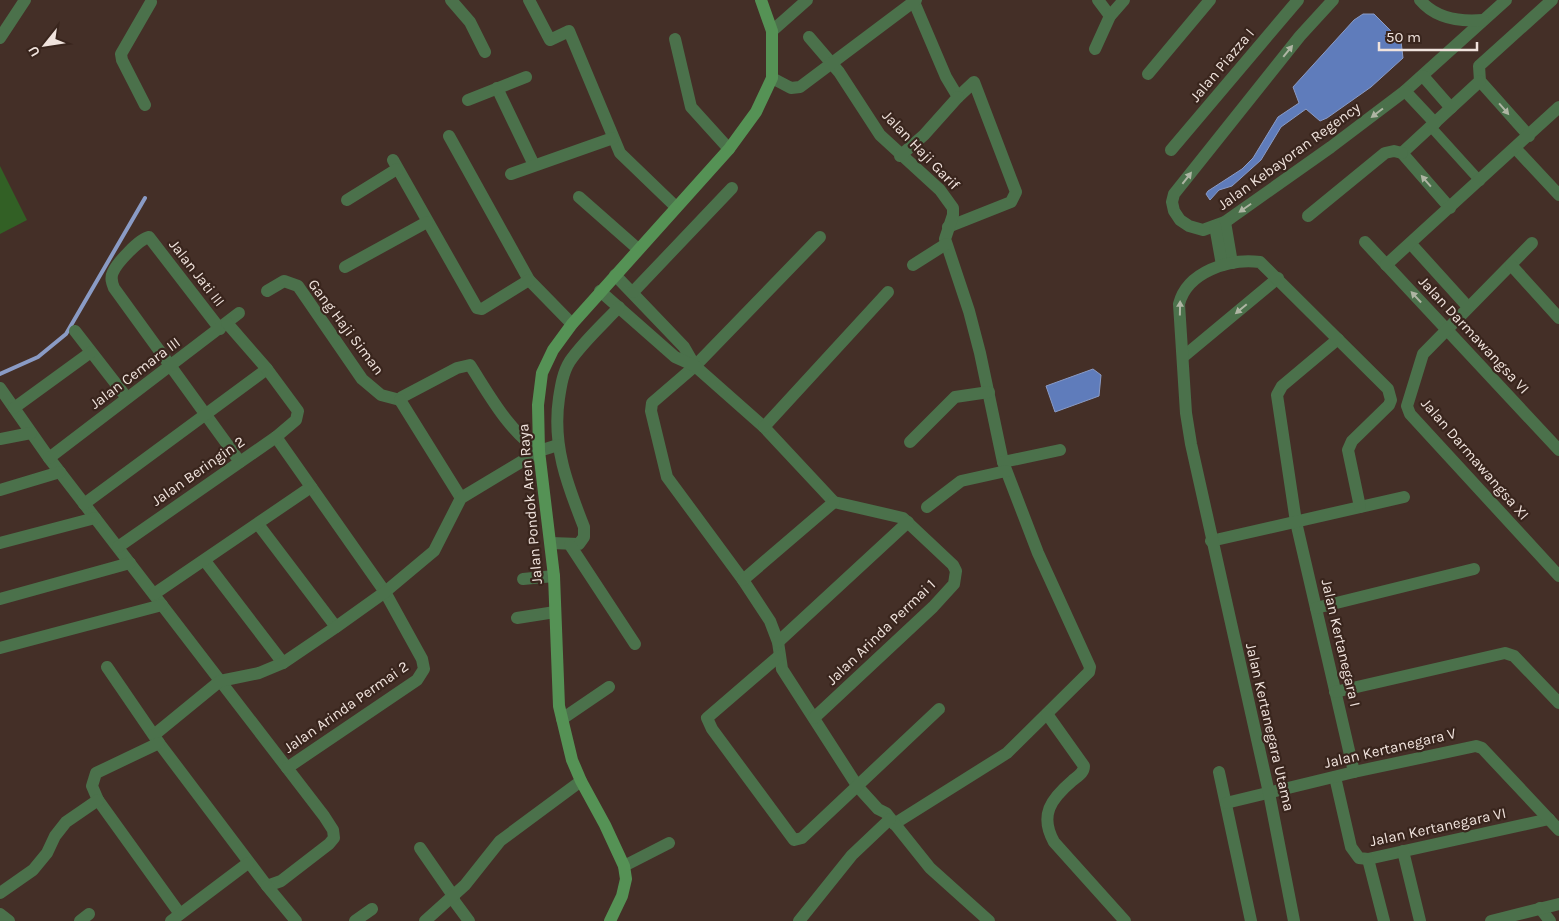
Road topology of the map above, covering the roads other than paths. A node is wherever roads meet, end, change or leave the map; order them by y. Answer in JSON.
{"nodes":[{"id":1,"x":25,"y":0,"type":"edge"},
{"id":2,"x":450,"y":0,"type":"edge"},
{"id":3,"x":530,"y":0,"type":"edge"},
{"id":4,"x":761,"y":0,"type":"edge"},
{"id":5,"x":807,"y":0,"type":"edge"},
{"id":6,"x":1098,"y":0,"type":"edge"},
{"id":7,"x":1124,"y":0,"type":"edge"},
{"id":8,"x":1210,"y":0,"type":"edge"},
{"id":9,"x":1298,"y":0,"type":"edge"},
{"id":10,"x":1333,"y":0,"type":"edge"},
{"id":11,"x":1420,"y":0,"type":"edge"},
{"id":12,"x":1506,"y":0,"type":"edge"},
{"id":13,"x":1552,"y":0,"type":"edge"},
{"id":14,"x":151,"y":1,"type":"edge"},
{"id":15,"x":915,"y":1,"type":"edge"},
{"id":16,"x":1110,"y":16,"type":"junction"},
{"id":17,"x":1483,"y":20,"type":"junction"},
{"id":18,"x":772,"y":31,"type":"junction"},
{"id":19,"x":809,"y":37,"type":"dead end"},
{"id":20,"x":0,"y":38,"type":"edge"},
{"id":21,"x":675,"y":40,"type":"dead end"},
{"id":22,"x":1095,"y":49,"type":"dead end"},
{"id":23,"x":485,"y":52,"type":"dead end"},
{"id":24,"x":831,"y":62,"type":"junction"},
{"id":25,"x":1148,"y":74,"type":"dead end"},
{"id":26,"x":1423,"y":76,"type":"junction"},
{"id":27,"x":526,"y":77,"type":"dead end"},
{"id":28,"x":772,"y":78,"type":"junction"},
{"id":29,"x":1480,"y":81,"type":"junction"},
{"id":30,"x":497,"y":88,"type":"junction"},
{"id":31,"x":1405,"y":91,"type":"junction"},
{"id":32,"x":958,"y":97,"type":"junction"},
{"id":33,"x":468,"y":100,"type":"dead end"},
{"id":34,"x":145,"y":105,"type":"dead end"},
{"id":35,"x":1559,"y":107,"type":"edge"},
{"id":36,"x":1451,"y":108,"type":"junction"},
{"id":37,"x":1433,"y":125,"type":"junction"},
{"id":38,"x":449,"y":136,"type":"dead end"},
{"id":39,"x":1528,"y":136,"type":"junction"},
{"id":40,"x":613,"y":138,"type":"junction"},
{"id":41,"x":1516,"y":148,"type":"junction"},
{"id":42,"x":729,"y":149,"type":"junction"},
{"id":43,"x":1171,"y":150,"type":"dead end"},
{"id":44,"x":1402,"y":154,"type":"junction"},
{"id":45,"x":900,"y":156,"type":"junction"},
{"id":46,"x":534,"y":165,"type":"junction"},
{"id":47,"x":511,"y":174,"type":"dead end"},
{"id":48,"x":1480,"y":182,"type":"junction"},
{"id":49,"x":732,"y":188,"type":"dead end"},
{"id":50,"x":1559,"y":195,"type":"edge"},
{"id":51,"x":579,"y":197,"type":"dead end"},
{"id":52,"x":347,"y":200,"type":"dead end"},
{"id":53,"x":676,"y":207,"type":"junction"},
{"id":54,"x":1450,"y":208,"type":"junction"},
{"id":55,"x":1308,"y":216,"type":"dead end"},
{"id":56,"x":427,"y":222,"type":"junction"},
{"id":57,"x":1220,"y":224,"type":"junction"},
{"id":58,"x":820,"y":237,"type":"dead end"},
{"id":59,"x":946,"y":237,"type":"junction"},
{"id":60,"x":1365,"y":242,"type":"dead end"},
{"id":61,"x":1532,"y":243,"type":"dead end"},
{"id":62,"x":1411,"y":244,"type":"junction"},
{"id":63,"x":638,"y":249,"type":"junction"},
{"id":64,"x":1227,"y":264,"type":"junction"},
{"id":65,"x":913,"y":265,"type":"dead end"},
{"id":66,"x":1386,"y":265,"type":"junction"},
{"id":67,"x":1511,"y":265,"type":"junction"},
{"id":68,"x":346,"y":268,"type":"dead end"},
{"id":69,"x":615,"y":275,"type":"junction"},
{"id":70,"x":1278,"y":278,"type":"junction"},
{"id":71,"x":529,"y":280,"type":"junction"},
{"id":72,"x":266,"y":290,"type":"dead end"},
{"id":73,"x":600,"y":291,"type":"junction"},
{"id":74,"x":633,"y":292,"type":"junction"},
{"id":75,"x":888,"y":292,"type":"dead end"},
{"id":76,"x":619,"y":307,"type":"junction"},
{"id":77,"x":1468,"y":307,"type":"junction"},
{"id":78,"x":240,"y":313,"type":"dead end"},
{"id":79,"x":1559,"y":318,"type":"edge"},
{"id":80,"x":572,"y":324,"type":"junction"},
{"id":81,"x":223,"y":326,"type":"junction"},
{"id":82,"x":1446,"y":329,"type":"junction"},
{"id":83,"x":75,"y":331,"type":"dead end"},
{"id":84,"x":1338,"y":339,"type":"junction"},
{"id":85,"x":91,"y":352,"type":"junction"},
{"id":86,"x":1183,"y":357,"type":"junction"},
{"id":87,"x":170,"y":366,"type":"junction"},
{"id":88,"x":694,"y":366,"type":"junction"},
{"id":89,"x":267,"y":369,"type":"junction"},
{"id":90,"x":989,"y":392,"type":"junction"},
{"id":91,"x":2,"y":396,"type":"edge"},
{"id":92,"x":127,"y":398,"type":"junction"},
{"id":93,"x":400,"y":400,"type":"junction"},
{"id":94,"x":14,"y":408,"type":"junction"},
{"id":95,"x":205,"y":415,"type":"junction"},
{"id":96,"x":296,"y":420,"type":"joint"},
{"id":97,"x":764,"y":427,"type":"junction"},
{"id":98,"x":31,"y":432,"type":"junction"},
{"id":99,"x":1554,"y":436,"type":"edge"},
{"id":100,"x":276,"y":437,"type":"junction"},
{"id":101,"x":0,"y":438,"type":"edge"},
{"id":102,"x":910,"y":442,"type":"dead end"},
{"id":103,"x":558,"y":445,"type":"junction"},
{"id":104,"x":1060,"y":450,"type":"dead end"},
{"id":105,"x":1559,"y":450,"type":"edge"},
{"id":106,"x":539,"y":451,"type":"junction"},
{"id":107,"x":49,"y":458,"type":"junction"},
{"id":108,"x":240,"y":462,"type":"junction"},
{"id":109,"x":1004,"y":466,"type":"junction"},
{"id":110,"x":60,"y":472,"type":"junction"},
{"id":111,"x":311,"y":487,"type":"junction"},
{"id":112,"x":0,"y":490,"type":"edge"},
{"id":113,"x":1404,"y":497,"type":"dead end"},
{"id":114,"x":461,"y":498,"type":"junction"},
{"id":115,"x":834,"y":502,"type":"junction"},
{"id":116,"x":84,"y":504,"type":"junction"},
{"id":117,"x":927,"y":507,"type":"dead end"},
{"id":118,"x":1360,"y":507,"type":"junction"},
{"id":119,"x":95,"y":518,"type":"junction"},
{"id":120,"x":908,"y":522,"type":"junction"},
{"id":121,"x":1296,"y":522,"type":"junction"},
{"id":122,"x":258,"y":524,"type":"junction"},
{"id":123,"x":1211,"y":541,"type":"junction"},
{"id":124,"x":0,"y":543,"type":"edge"},
{"id":125,"x":551,"y":543,"type":"junction"},
{"id":126,"x":570,"y":545,"type":"junction"},
{"id":127,"x":118,"y":547,"type":"junction"},
{"id":128,"x":205,"y":561,"type":"junction"},
{"id":129,"x":130,"y":563,"type":"junction"},
{"id":130,"x":1474,"y":569,"type":"dead end"},
{"id":131,"x":554,"y":576,"type":"junction"},
{"id":132,"x":1559,"y":576,"type":"edge"},
{"id":133,"x":523,"y":579,"type":"dead end"},
{"id":134,"x":743,"y":580,"type":"junction"},
{"id":135,"x":385,"y":592,"type":"junction"},
{"id":136,"x":154,"y":594,"type":"junction"},
{"id":137,"x":0,"y":599,"type":"edge"},
{"id":138,"x":162,"y":605,"type":"junction"},
{"id":139,"x":1316,"y":608,"type":"junction"},
{"id":140,"x":555,"y":612,"type":"junction"},
{"id":141,"x":517,"y":618,"type":"dead end"},
{"id":142,"x":336,"y":627,"type":"junction"},
{"id":143,"x":778,"y":642,"type":"junction"},
{"id":144,"x":635,"y":644,"type":"dead end"},
{"id":145,"x":0,"y":648,"type":"edge"},
{"id":146,"x":779,"y":656,"type":"junction"},
{"id":147,"x":283,"y":662,"type":"junction"},
{"id":148,"x":107,"y":667,"type":"dead end"},
{"id":149,"x":220,"y":680,"type":"junction"},
{"id":150,"x":609,"y":687,"type":"dead end"},
{"id":151,"x":1335,"y":692,"type":"junction"},
{"id":152,"x":1559,"y":703,"type":"edge"},
{"id":153,"x":939,"y":709,"type":"dead end"},
{"id":154,"x":1047,"y":714,"type":"junction"},
{"id":155,"x":814,"y":718,"type":"junction"},
{"id":156,"x":562,"y":719,"type":"junction"},
{"id":157,"x":156,"y":739,"type":"junction"},
{"id":158,"x":287,"y":768,"type":"junction"},
{"id":159,"x":1219,"y":772,"type":"dead end"},
{"id":160,"x":1354,"y":772,"type":"junction"},
{"id":161,"x":1336,"y":777,"type":"junction"},
{"id":162,"x":581,"y":781,"type":"junction"},
{"id":163,"x":858,"y":787,"type":"junction"},
{"id":164,"x":1269,"y":793,"type":"junction"},
{"id":165,"x":98,"y":800,"type":"junction"},
{"id":166,"x":1226,"y":803,"type":"junction"},
{"id":167,"x":892,"y":822,"type":"junction"},
{"id":168,"x":1556,"y":825,"type":"edge"},
{"id":169,"x":669,"y":843,"type":"dead end"},
{"id":170,"x":420,"y":848,"type":"dead end"},
{"id":171,"x":1403,"y":852,"type":"junction"},
{"id":172,"x":1368,"y":859,"type":"junction"},
{"id":173,"x":248,"y":864,"type":"junction"},
{"id":174,"x":624,"y":866,"type":"junction"},
{"id":175,"x":267,"y":886,"type":"junction"},
{"id":176,"x":0,"y":893,"type":"edge"},
{"id":177,"x":453,"y":897,"type":"junction"},
{"id":178,"x":1559,"y":904,"type":"edge"},
{"id":179,"x":1540,"y":908,"type":"junction"},
{"id":180,"x":372,"y":910,"type":"dead end"},
{"id":181,"x":0,"y":914,"type":"edge"},
{"id":182,"x":175,"y":918,"type":"edge"},
{"id":183,"x":9,"y":921,"type":"edge"},
{"id":184,"x":296,"y":921,"type":"edge"},
{"id":185,"x":355,"y":921,"type":"edge"},
{"id":186,"x":425,"y":921,"type":"edge"},
{"id":187,"x":469,"y":921,"type":"edge"},
{"id":188,"x":610,"y":921,"type":"edge"},
{"id":189,"x":799,"y":921,"type":"edge"},
{"id":190,"x":989,"y":921,"type":"edge"},
{"id":191,"x":1125,"y":921,"type":"edge"},
{"id":192,"x":1251,"y":921,"type":"edge"},
{"id":193,"x":1294,"y":921,"type":"edge"},
{"id":194,"x":1384,"y":921,"type":"edge"},
{"id":195,"x":1420,"y":921,"type":"edge"},
{"id":196,"x":1491,"y":921,"type":"edge"},
{"id":197,"x":1550,"y":921,"type":"edge"}],
"edges":[{"from":1,"to":20,"type":"street"},
{"from":2,"to":23,"type":"street"},
{"from":3,"to":40,"type":"street"},
{"from":4,"to":18,"type":"main road","name":"Jalan Pondok Aren Raya"},
{"from":5,"to":18,"type":"street"},
{"from":6,"to":16,"type":"street"},
{"from":7,"to":16,"type":"street"},
{"from":8,"to":25,"type":"street"},
{"from":9,"to":43,"type":"street","name":"Jalan Piazza I"},
{"from":57,"to":10,"type":"street","name":"Jalan Kebayoran Regency","one_way":true},
{"from":11,"to":17,"type":"street"},
{"from":12,"to":17,"type":"street","name":"Jalan Kebayoran Regency"},
{"from":13,"to":29,"type":"street"},
{"from":14,"to":34,"type":"street"},
{"from":15,"to":24,"type":"street"},
{"from":15,"to":32,"type":"street"},
{"from":16,"to":22,"type":"street"},
{"from":17,"to":26,"type":"street","name":"Jalan Kebayoran Regency"},
{"from":18,"to":28,"type":"main road","name":"Jalan Pondok Aren Raya"},
{"from":19,"to":24,"type":"street","name":"Jalan Haji Garif"},
{"from":21,"to":42,"type":"street"},
{"from":24,"to":28,"type":"street"},
{"from":24,"to":45,"type":"street","name":"Jalan Haji Garif"},
{"from":26,"to":31,"type":"street","name":"Jalan Kebayoran Regency"},
{"from":26,"to":36,"type":"street"},
{"from":27,"to":30,"type":"street"},
{"from":28,"to":42,"type":"main road","name":"Jalan Pondok Aren Raya"},
{"from":29,"to":36,"type":"street"},
{"from":29,"to":39,"type":"street","one_way":true},
{"from":30,"to":33,"type":"street"},
{"from":30,"to":46,"type":"street"},
{"from":31,"to":37,"type":"street"},
{"from":31,"to":57,"type":"street","name":"Jalan Kebayoran Regency","one_way":true},
{"from":32,"to":45,"type":"street"},
{"from":32,"to":59,"type":"street"},
{"from":35,"to":39,"type":"street"},
{"from":36,"to":37,"type":"street"},
{"from":37,"to":44,"type":"street"},
{"from":37,"to":48,"type":"street"},
{"from":38,"to":71,"type":"street"},
{"from":39,"to":41,"type":"street"},
{"from":40,"to":46,"type":"street"},
{"from":40,"to":53,"type":"street"},
{"from":41,"to":48,"type":"street"},
{"from":41,"to":50,"type":"street"},
{"from":42,"to":53,"type":"main road","name":"Jalan Pondok Aren Raya"},
{"from":54,"to":44,"type":"street","one_way":true},
{"from":44,"to":55,"type":"street"},
{"from":45,"to":59,"type":"street","name":"Jalan Haji Garif"},
{"from":46,"to":47,"type":"street"},
{"from":48,"to":54,"type":"street"},
{"from":49,"to":74,"type":"street"},
{"from":51,"to":63,"type":"street"},
{"from":52,"to":56,"type":"street"},
{"from":53,"to":63,"type":"main road","name":"Jalan Pondok Aren Raya"},
{"from":54,"to":62,"type":"street"},
{"from":56,"to":68,"type":"street"},
{"from":56,"to":71,"type":"street"},
{"from":57,"to":64,"type":"street"},
{"from":58,"to":88,"type":"street"},
{"from":59,"to":65,"type":"street"},
{"from":59,"to":90,"type":"street"},
{"from":60,"to":66,"type":"street","name":"Jalan Darmawangsa VI"},
{"from":61,"to":67,"type":"street"},
{"from":62,"to":66,"type":"street"},
{"from":62,"to":77,"type":"street","name":"Jalan Darmawangsa VI"},
{"from":63,"to":69,"type":"main road","name":"Jalan Pondok Aren Raya"},
{"from":64,"to":70,"type":"street","name":"Jalan Kertanegara Utama"},
{"from":86,"to":64,"type":"street","name":"Jalan Kertanegara Utama","one_way":true},
{"from":82,"to":66,"type":"street","name":"Jalan Darmawangsa VI","one_way":true},
{"from":67,"to":77,"type":"street"},
{"from":67,"to":79,"type":"street"},
{"from":69,"to":73,"type":"main road","name":"Jalan Pondok Aren Raya"},
{"from":69,"to":74,"type":"street"},
{"from":70,"to":84,"type":"street"},
{"from":70,"to":86,"type":"street","one_way":true},
{"from":71,"to":80,"type":"street"},
{"from":72,"to":93,"type":"street","name":"Gang Haji Siman"},
{"from":73,"to":76,"type":"street"},
{"from":73,"to":80,"type":"main road","name":"Jalan Pondok Aren Raya"},
{"from":74,"to":88,"type":"street"},
{"from":75,"to":97,"type":"street"},
{"from":76,"to":88,"type":"street"},
{"from":76,"to":103,"type":"street"},
{"from":77,"to":82,"type":"street"},
{"from":78,"to":81,"type":"street","name":"Jalan Cemara III"},
{"from":80,"to":106,"type":"main road","name":"Jalan Pondok Aren Raya"},
{"from":81,"to":87,"type":"street","name":"Jalan Cemara III"},
{"from":81,"to":87,"type":"street","name":"Jalan Jati III"},
{"from":81,"to":89,"type":"street","name":"Jalan Jati III"},
{"from":82,"to":99,"type":"street","name":"Jalan Darmawangsa VI"},
{"from":82,"to":132,"type":"street","name":"Jalan Darmawangsa XI"},
{"from":83,"to":85,"type":"street"},
{"from":84,"to":118,"type":"street"},
{"from":84,"to":121,"type":"street","name":"Jalan Kertanegara I"},
{"from":85,"to":92,"type":"street"},
{"from":85,"to":94,"type":"street"},
{"from":86,"to":123,"type":"street","name":"Jalan Kertanegara Utama"},
{"from":87,"to":92,"type":"street","name":"Jalan Cemara III"},
{"from":87,"to":95,"type":"street"},
{"from":88,"to":97,"type":"street"},
{"from":88,"to":134,"type":"street"},
{"from":89,"to":95,"type":"street"},
{"from":89,"to":96,"type":"street","name":"Jalan Jati III"},
{"from":90,"to":102,"type":"street"},
{"from":90,"to":109,"type":"street"},
{"from":91,"to":94,"type":"street","name":"Jalan Arinda Permai 2"},
{"from":92,"to":107,"type":"street","name":"Jalan Cemara III"},
{"from":93,"to":106,"type":"street"},
{"from":93,"to":114,"type":"street"},
{"from":94,"to":98,"type":"street","name":"Jalan Arinda Permai 2"},
{"from":95,"to":108,"type":"street"},
{"from":95,"to":116,"type":"street"},
{"from":96,"to":100,"type":"street","name":"Jalan Beringin 2"},
{"from":97,"to":115,"type":"street"},
{"from":98,"to":101,"type":"street"},
{"from":98,"to":107,"type":"street","name":"Jalan Arinda Permai 2"},
{"from":99,"to":105,"type":"street","name":"Jalan Darmawangsa VI"},
{"from":100,"to":108,"type":"street","name":"Jalan Beringin 2"},
{"from":100,"to":111,"type":"street","name":"Jalan Arinda Permai 2"},
{"from":103,"to":106,"type":"street"},
{"from":103,"to":126,"type":"street"},
{"from":104,"to":109,"type":"street"},
{"from":106,"to":114,"type":"street"},
{"from":106,"to":125,"type":"main road","name":"Jalan Pondok Aren Raya"},
{"from":107,"to":110,"type":"street","name":"Jalan Arinda Permai 2"},
{"from":108,"to":127,"type":"street","name":"Jalan Beringin 2"},
{"from":109,"to":117,"type":"street"},
{"from":109,"to":154,"type":"street"},
{"from":110,"to":112,"type":"street"},
{"from":110,"to":116,"type":"street","name":"Jalan Arinda Permai 2"},
{"from":111,"to":122,"type":"street"},
{"from":111,"to":135,"type":"street","name":"Jalan Arinda Permai 2"},
{"from":113,"to":118,"type":"street"},
{"from":114,"to":135,"type":"street"},
{"from":115,"to":120,"type":"street","name":"Jalan Arinda Permai 1"},
{"from":115,"to":134,"type":"street"},
{"from":116,"to":119,"type":"street","name":"Jalan Arinda Permai 2"},
{"from":118,"to":121,"type":"street"},
{"from":119,"to":124,"type":"street"},
{"from":119,"to":127,"type":"street","name":"Jalan Arinda Permai 2"},
{"from":120,"to":143,"type":"street"},
{"from":120,"to":155,"type":"street","name":"Jalan Arinda Permai 1"},
{"from":121,"to":123,"type":"street"},
{"from":121,"to":139,"type":"street","name":"Jalan Kertanegara I"},
{"from":122,"to":128,"type":"street"},
{"from":122,"to":142,"type":"street"},
{"from":123,"to":164,"type":"street","name":"Jalan Kertanegara Utama"},
{"from":125,"to":126,"type":"street"},
{"from":125,"to":131,"type":"main road","name":"Jalan Pondok Aren Raya"},
{"from":126,"to":144,"type":"street"},
{"from":127,"to":129,"type":"street","name":"Jalan Arinda Permai 2"},
{"from":128,"to":136,"type":"street"},
{"from":128,"to":147,"type":"street"},
{"from":129,"to":136,"type":"street","name":"Jalan Arinda Permai 2"},
{"from":129,"to":137,"type":"street"},
{"from":130,"to":139,"type":"street"},
{"from":131,"to":133,"type":"street"},
{"from":131,"to":140,"type":"main road","name":"Jalan Pondok Aren Raya"},
{"from":134,"to":143,"type":"street"},
{"from":135,"to":142,"type":"street"},
{"from":135,"to":158,"type":"street","name":"Jalan Arinda Permai 2"},
{"from":136,"to":138,"type":"street","name":"Jalan Arinda Permai 2"},
{"from":138,"to":145,"type":"street"},
{"from":138,"to":149,"type":"street","name":"Jalan Arinda Permai 2"},
{"from":139,"to":151,"type":"street","name":"Jalan Kertanegara I"},
{"from":140,"to":141,"type":"street"},
{"from":140,"to":156,"type":"main road","name":"Jalan Pondok Aren Raya"},
{"from":142,"to":147,"type":"street"},
{"from":143,"to":146,"type":"street"},
{"from":146,"to":155,"type":"street"},
{"from":146,"to":163,"type":"street"},
{"from":147,"to":149,"type":"street"},
{"from":148,"to":157,"type":"street"},
{"from":149,"to":157,"type":"street"},
{"from":149,"to":158,"type":"street","name":"Jalan Arinda Permai 2"},
{"from":150,"to":156,"type":"street"},
{"from":151,"to":152,"type":"street"},
{"from":151,"to":160,"type":"street","name":"Jalan Kertanegara I"},
{"from":153,"to":163,"type":"street"},
{"from":154,"to":167,"type":"street"},
{"from":154,"to":191,"type":"street"},
{"from":155,"to":163,"type":"street"},
{"from":156,"to":162,"type":"main road","name":"Jalan Pondok Aren Raya"},
{"from":157,"to":165,"type":"street"},
{"from":157,"to":173,"type":"street"},
{"from":158,"to":175,"type":"street","name":"Jalan Arinda Permai 2"},
{"from":159,"to":166,"type":"street"},
{"from":160,"to":161,"type":"street","name":"Jalan Kertanegara V"},
{"from":160,"to":168,"type":"street","name":"Jalan Kertanegara V"},
{"from":161,"to":164,"type":"street","name":"Jalan Kertanegara V"},
{"from":161,"to":172,"type":"street","name":"Jalan Kertanegara VI"},
{"from":162,"to":174,"type":"main road","name":"Jalan Pondok Aren Raya"},
{"from":162,"to":177,"type":"street"},
{"from":163,"to":167,"type":"street"},
{"from":164,"to":166,"type":"street","name":"Jalan Kertanegara V"},
{"from":164,"to":193,"type":"street","name":"Jalan Kertanegara Utama"},
{"from":165,"to":176,"type":"street"},
{"from":165,"to":182,"type":"street"},
{"from":166,"to":192,"type":"street"},
{"from":167,"to":189,"type":"street"},
{"from":167,"to":190,"type":"street"},
{"from":168,"to":171,"type":"street","name":"Jalan Kertanegara VI"},
{"from":169,"to":174,"type":"street"},
{"from":170,"to":177,"type":"street"},
{"from":171,"to":172,"type":"street","name":"Jalan Kertanegara VI"},
{"from":171,"to":195,"type":"street"},
{"from":172,"to":194,"type":"street"},
{"from":173,"to":175,"type":"street"},
{"from":173,"to":182,"type":"street"},
{"from":174,"to":188,"type":"main road","name":"Jalan Pondok Aren Raya"},
{"from":175,"to":184,"type":"street"},
{"from":177,"to":186,"type":"street"},
{"from":177,"to":187,"type":"street"},
{"from":178,"to":179,"type":"street"},
{"from":179,"to":196,"type":"street"},
{"from":179,"to":197,"type":"street"},
{"from":180,"to":185,"type":"street"},
{"from":181,"to":183,"type":"street"}]}
